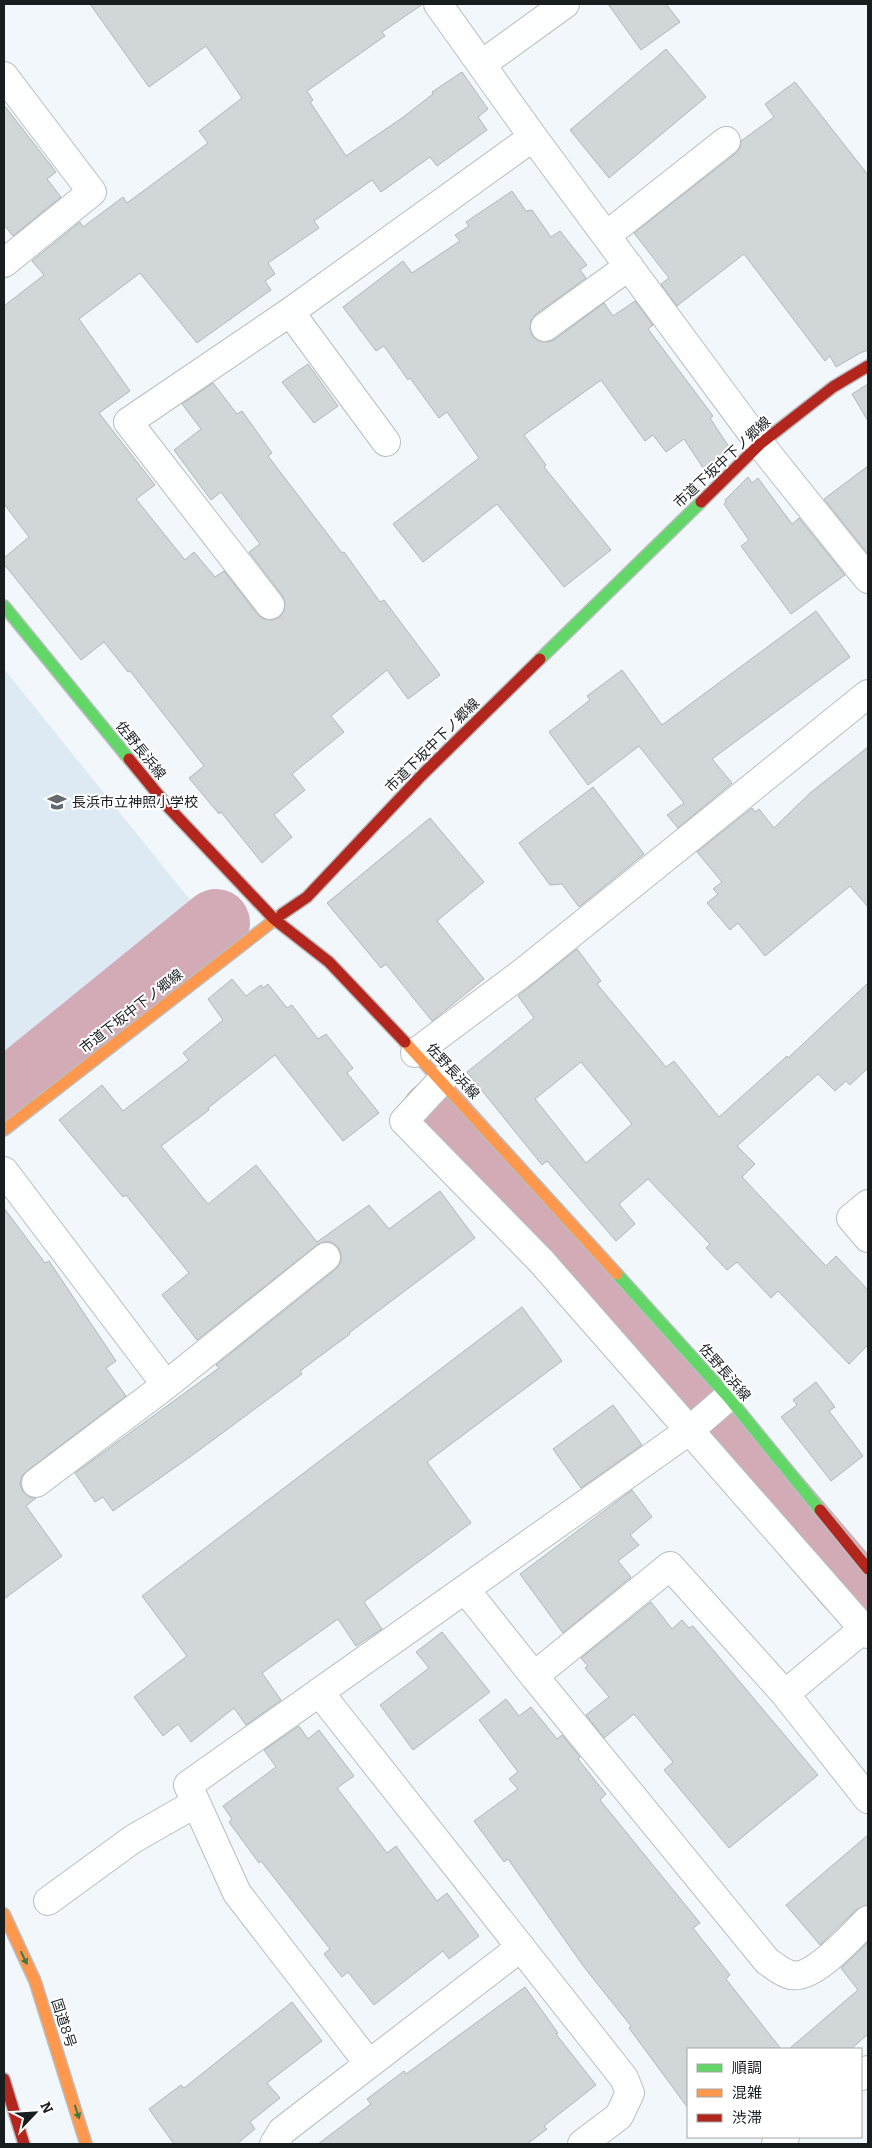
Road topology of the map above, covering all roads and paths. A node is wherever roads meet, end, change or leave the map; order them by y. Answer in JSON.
{"nodes":[{"id":1,"x":438,"y":4,"type":"edge"},
{"id":2,"x":565,"y":4,"type":"edge"},
{"id":3,"x":482,"y":64,"type":"junction"},
{"id":4,"x":4,"y":76,"type":"edge"},
{"id":5,"x":533,"y":137,"type":"junction"},
{"id":6,"x":726,"y":141,"type":"dead end"},
{"id":7,"x":607,"y":235,"type":"junction"},
{"id":8,"x":4,"y":263,"type":"edge"},
{"id":9,"x":630,"y":266,"type":"junction"},
{"id":10,"x":290,"y":312,"type":"junction"},
{"id":11,"x":546,"y":327,"type":"dead end"},
{"id":12,"x":868,"y":366,"type":"edge"},
{"id":13,"x":386,"y":442,"type":"dead end"},
{"id":14,"x":760,"y":444,"type":"junction"},
{"id":15,"x":868,"y":579,"type":"edge"},
{"id":16,"x":270,"y":605,"type":"dead end"},
{"id":17,"x":4,"y":606,"type":"edge"},
{"id":18,"x":868,"y":694,"type":"edge"},
{"id":19,"x":274,"y":919,"type":"junction"},
{"id":20,"x":415,"y":1053,"type":"junction"},
{"id":21,"x":429,"y":1094,"type":"junction"},
{"id":22,"x":4,"y":1130,"type":"edge"},
{"id":23,"x":4,"y":1172,"type":"edge"},
{"id":24,"x":868,"y":1204,"type":"edge"},
{"id":25,"x":868,"y":1238,"type":"edge"},
{"id":26,"x":326,"y":1257,"type":"dead end"},
{"id":27,"x":166,"y":1385,"type":"junction"},
{"id":28,"x":708,"y":1414,"type":"junction"},
{"id":29,"x":36,"y":1483,"type":"dead end"},
{"id":30,"x":868,"y":1569,"type":"edge"},
{"id":31,"x":466,"y":1589,"type":"junction"},
{"id":32,"x":867,"y":1629,"type":"edge"},
{"id":33,"x":534,"y":1676,"type":"junction"},
{"id":34,"x":319,"y":1692,"type":"junction"},
{"id":35,"x":785,"y":1694,"type":"junction"},
{"id":36,"x":868,"y":1799,"type":"edge"},
{"id":37,"x":196,"y":1803,"type":"junction"},
{"id":38,"x":48,"y":1901,"type":"dead end"},
{"id":39,"x":4,"y":1914,"type":"edge"},
{"id":40,"x":868,"y":1920,"type":"edge"},
{"id":41,"x":521,"y":1947,"type":"junction"},
{"id":42,"x":369,"y":2064,"type":"junction"},
{"id":43,"x":4,"y":2079,"type":"edge"},
{"id":44,"x":24,"y":2144,"type":"edge"},
{"id":45,"x":86,"y":2144,"type":"edge"},
{"id":46,"x":274,"y":2144,"type":"edge"},
{"id":47,"x":582,"y":2144,"type":"edge"}],
"edges":[{"from":1,"to":3,"type":"street"},
{"from":2,"to":3,"type":"street"},
{"from":3,"to":5,"type":"street"},
{"from":4,"to":8,"type":"street"},
{"from":5,"to":7,"type":"street"},
{"from":5,"to":10,"type":"street"},
{"from":6,"to":7,"type":"street"},
{"from":7,"to":9,"type":"street"},
{"from":9,"to":11,"type":"street"},
{"from":9,"to":14,"type":"street"},
{"from":10,"to":13,"type":"street"},
{"from":10,"to":16,"type":"street"},
{"from":12,"to":14,"type":"main road","name":"市道下坂中下ノ郷線"},
{"from":14,"to":15,"type":"street"},
{"from":14,"to":19,"type":"main road","name":"市道下坂中下ノ郷線"},
{"from":17,"to":19,"type":"main road","name":"佐野長浜線"},
{"from":18,"to":20,"type":"street"},
{"from":19,"to":20,"type":"main road","name":"佐野長浜線"},
{"from":19,"to":22,"type":"main road","name":"市道下坂中下ノ郷線"},
{"from":20,"to":21,"type":"main road","name":"佐野長浜線"},
{"from":21,"to":28,"type":"main road","name":"佐野長浜線"},
{"from":21,"to":28,"type":"street"},
{"from":23,"to":27,"type":"street"},
{"from":24,"to":25,"type":"street"},
{"from":26,"to":27,"type":"street"},
{"from":27,"to":29,"type":"street"},
{"from":28,"to":30,"type":"main road","name":"佐野長浜線"},
{"from":28,"to":31,"type":"street"},
{"from":28,"to":32,"type":"street"},
{"from":31,"to":33,"type":"street"},
{"from":31,"to":34,"type":"street"},
{"from":32,"to":35,"type":"street"},
{"from":33,"to":35,"type":"street"},
{"from":33,"to":40,"type":"street"},
{"from":34,"to":37,"type":"street"},
{"from":34,"to":41,"type":"street"},
{"from":35,"to":36,"type":"street"},
{"from":37,"to":38,"type":"street"},
{"from":37,"to":42,"type":"street"},
{"from":39,"to":45,"type":"main road","name":"国道8号","one_way":true},
{"from":41,"to":42,"type":"street"},
{"from":41,"to":47,"type":"street"},
{"from":42,"to":46,"type":"street"},
{"from":43,"to":44,"type":"main road"}]}
